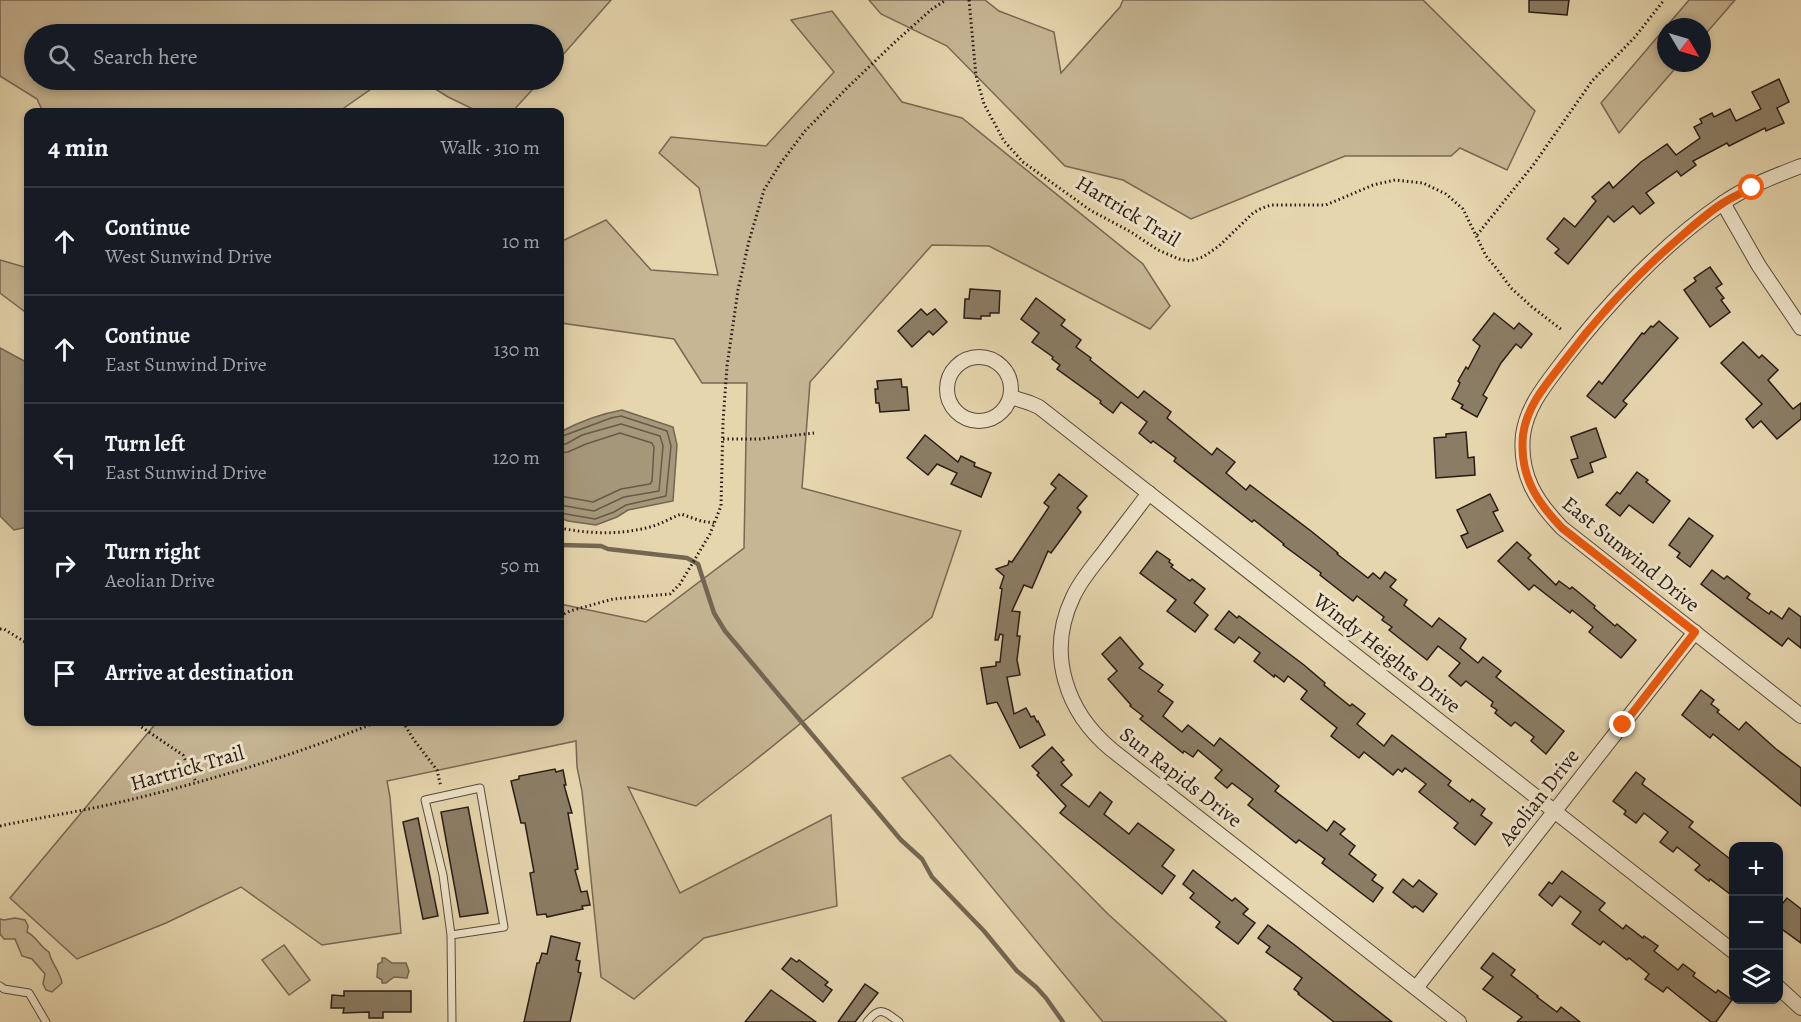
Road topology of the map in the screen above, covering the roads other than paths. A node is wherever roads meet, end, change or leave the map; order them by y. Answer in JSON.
{"nodes":[{"id":1,"x":1801,"y":166,"type":"edge"},
{"id":2,"x":1723,"y":203,"type":"junction"},
{"id":3,"x":1801,"y":328,"type":"edge"},
{"id":4,"x":1011,"y":397,"type":"junction"},
{"id":5,"x":1149,"y":494,"type":"junction"},
{"id":6,"x":1695,"y":632,"type":"junction"},
{"id":7,"x":1801,"y":716,"type":"edge"},
{"id":8,"x":1554,"y":811,"type":"junction"},
{"id":9,"x":451,"y":935,"type":"junction"},
{"id":10,"x":1731,"y":950,"type":"edge"},
{"id":11,"x":0,"y":986,"type":"edge"},
{"id":12,"x":1416,"y":988,"type":"junction"},
{"id":13,"x":1783,"y":991,"type":"edge"},
{"id":14,"x":1801,"y":1008,"type":"edge"},
{"id":15,"x":46,"y":1022,"type":"edge"},
{"id":16,"x":452,"y":1022,"type":"edge"},
{"id":17,"x":867,"y":1022,"type":"edge"},
{"id":18,"x":899,"y":1022,"type":"edge"},
{"id":19,"x":1459,"y":1022,"type":"edge"}],
"edges":[{"from":1,"to":2,"type":"street","name":"East Sunwind Drive"},
{"from":2,"to":3,"type":"street"},
{"from":2,"to":6,"type":"street","name":"East Sunwind Drive"},
{"from":4,"to":4,"type":"street"},
{"from":4,"to":5,"type":"street","name":"Windy Heights Drive"},
{"from":5,"to":8,"type":"street","name":"Windy Heights Drive"},
{"from":5,"to":12,"type":"street","name":"Sun Rapids Drive"},
{"from":6,"to":7,"type":"street","name":"East Sunwind Drive"},
{"from":6,"to":8,"type":"street","name":"Aeolian Drive"},
{"from":8,"to":10,"type":"street","name":"Windy Heights Drive"},
{"from":8,"to":12,"type":"street","name":"Aeolian Drive"},
{"from":9,"to":9,"type":"lane"},
{"from":9,"to":16,"type":"lane"},
{"from":11,"to":15,"type":"lane"},
{"from":12,"to":19,"type":"street","name":"Sun Rapids Drive"},
{"from":13,"to":14,"type":"street"},
{"from":17,"to":18,"type":"lane"}]}
